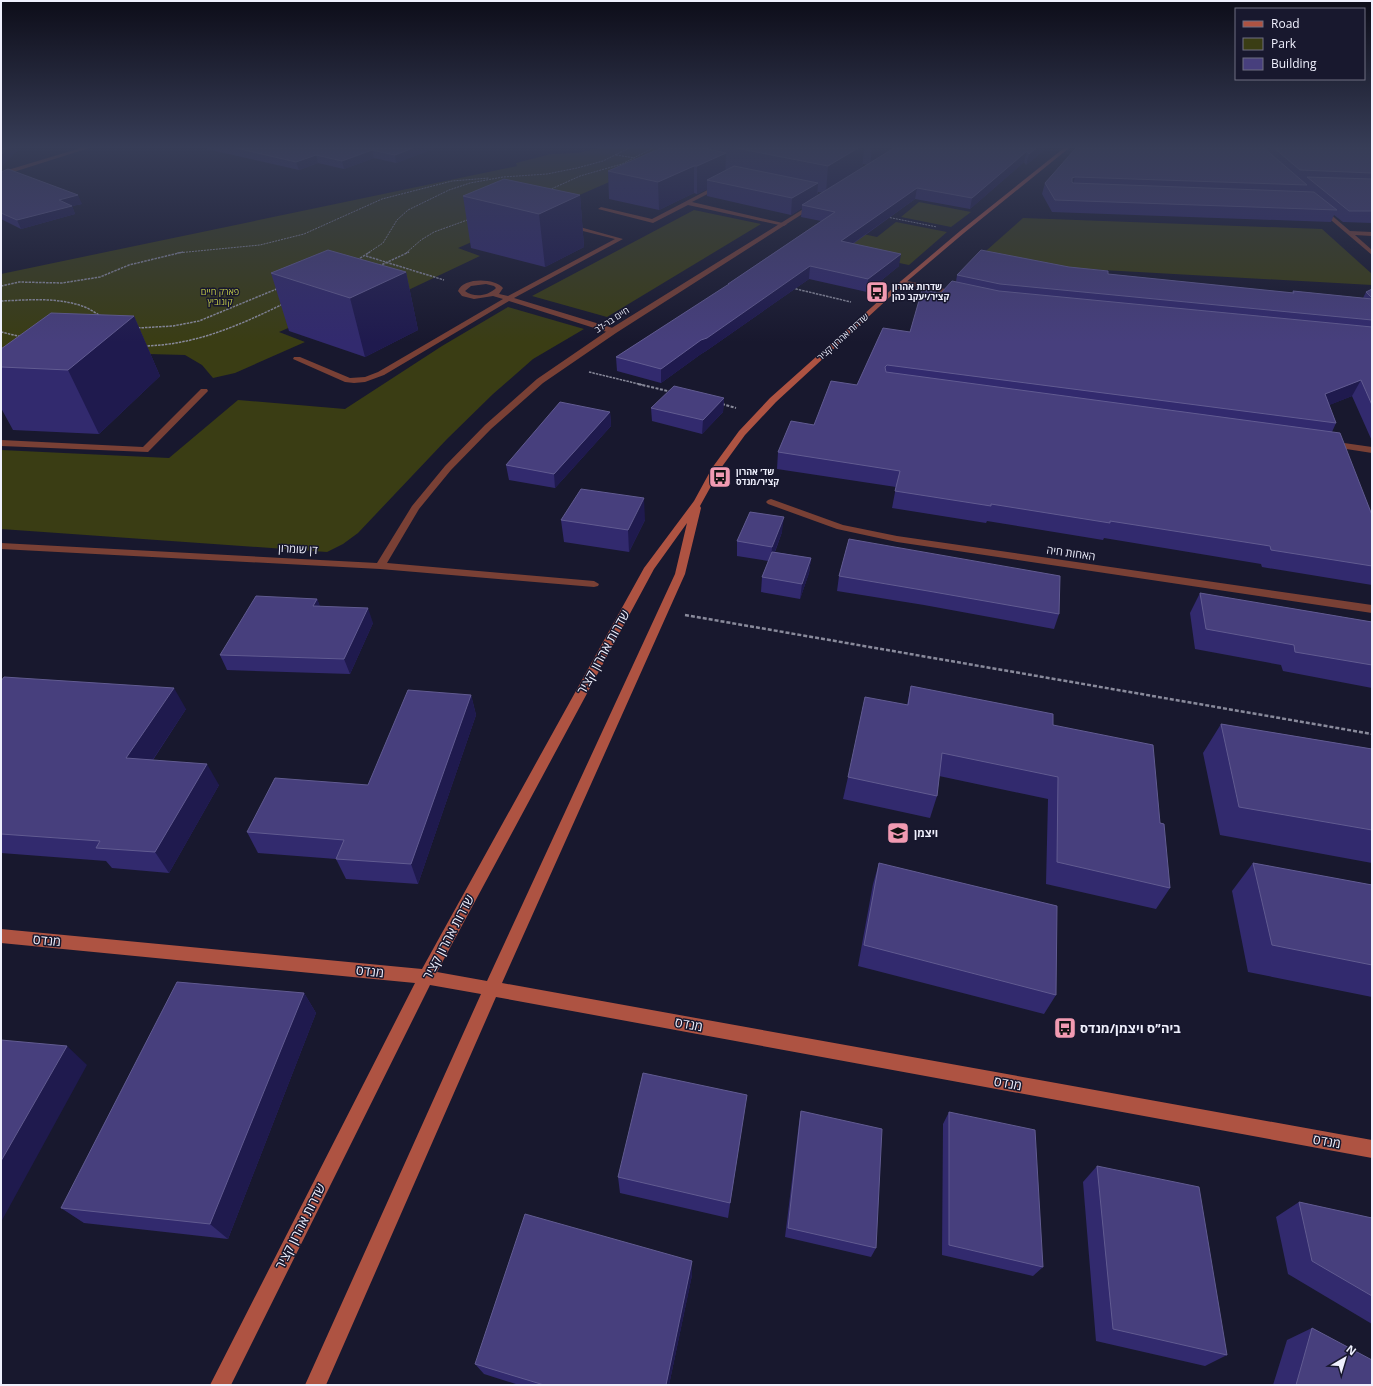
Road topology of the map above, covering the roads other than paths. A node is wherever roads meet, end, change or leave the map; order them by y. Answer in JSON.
{"nodes":[{"id":1,"x":617,"y":213,"type":"edge"},
{"id":2,"x":669,"y":213,"type":"edge"},
{"id":3,"x":732,"y":213,"type":"edge"},
{"id":4,"x":802,"y":213,"type":"edge"},
{"id":5,"x":986,"y":213,"type":"edge"},
{"id":6,"x":1325,"y":213,"type":"edge"},
{"id":7,"x":784,"y":224,"type":"junction"},
{"id":8,"x":569,"y":226,"type":"edge"},
{"id":9,"x":1349,"y":233,"type":"junction"},
{"id":10,"x":1372,"y":234,"type":"edge"},
{"id":11,"x":1356,"y":239,"type":"junction"},
{"id":12,"x":1372,"y":240,"type":"edge"},
{"id":13,"x":1372,"y":253,"type":"edge"},
{"id":14,"x":903,"y":282,"type":"junction"},
{"id":15,"x":493,"y":294,"type":"junction"},
{"id":16,"x":965,"y":295,"type":"edge"},
{"id":17,"x":508,"y":299,"type":"junction"},
{"id":18,"x":613,"y":331,"type":"junction"},
{"id":19,"x":297,"y":359,"type":"dead end"},
{"id":20,"x":204,"y":391,"type":"dead end"},
{"id":21,"x":1325,"y":443,"type":"edge"},
{"id":22,"x":1,"y":444,"type":"edge"},
{"id":23,"x":1372,"y":450,"type":"edge"},
{"id":24,"x":698,"y":502,"type":"junction"},
{"id":25,"x":771,"y":502,"type":"dead end"},
{"id":26,"x":1,"y":546,"type":"edge"},
{"id":27,"x":380,"y":566,"type":"junction"},
{"id":28,"x":594,"y":584,"type":"dead end"},
{"id":29,"x":1372,"y":609,"type":"edge"},
{"id":30,"x":1,"y":936,"type":"edge"},
{"id":31,"x":426,"y":977,"type":"junction"},
{"id":32,"x":492,"y":988,"type":"junction"},
{"id":33,"x":1372,"y":1149,"type":"edge"},
{"id":34,"x":220,"y":1385,"type":"edge"},
{"id":35,"x":315,"y":1385,"type":"edge"}],
"edges":[{"from":1,"to":2,"type":"street"},
{"from":3,"to":7,"type":"street"},
{"from":4,"to":7,"type":"street","name":"חיים בר-לב"},
{"from":5,"to":14,"type":"street","name":"שדרות אהרון קציר"},
{"from":6,"to":9,"type":"street"},
{"from":7,"to":18,"type":"street","name":"חיים בר-לב"},
{"from":8,"to":17,"type":"street"},
{"from":9,"to":10,"type":"street"},
{"from":9,"to":11,"type":"street"},
{"from":11,"to":12,"type":"street"},
{"from":11,"to":13,"type":"street"},
{"from":14,"to":16,"type":"street"},
{"from":14,"to":24,"type":"street","name":"שדרות אהרון קציר"},
{"from":15,"to":15,"type":"street"},
{"from":15,"to":17,"type":"street"},
{"from":17,"to":18,"type":"street"},
{"from":17,"to":19,"type":"street"},
{"from":18,"to":27,"type":"street","name":"חיים בר-לב"},
{"from":20,"to":22,"type":"street"},
{"from":21,"to":23,"type":"street"},
{"from":24,"to":31,"type":"street","name":"שדרות אהרון קציר"},
{"from":24,"to":32,"type":"street","name":"שדרות אהרון קציר"},
{"from":25,"to":29,"type":"street","name":"האחות חיה"},
{"from":26,"to":27,"type":"street","name":"דן שומרון"},
{"from":27,"to":28,"type":"street","name":"דן שומרון"},
{"from":30,"to":31,"type":"street","name":"מנדס"},
{"from":31,"to":32,"type":"street","name":"מנדס"},
{"from":31,"to":34,"type":"street","name":"שדרות אהרון קציר"},
{"from":32,"to":33,"type":"street","name":"מנדס"},
{"from":32,"to":35,"type":"street","name":"שדרות אהרון קציר"}]}
